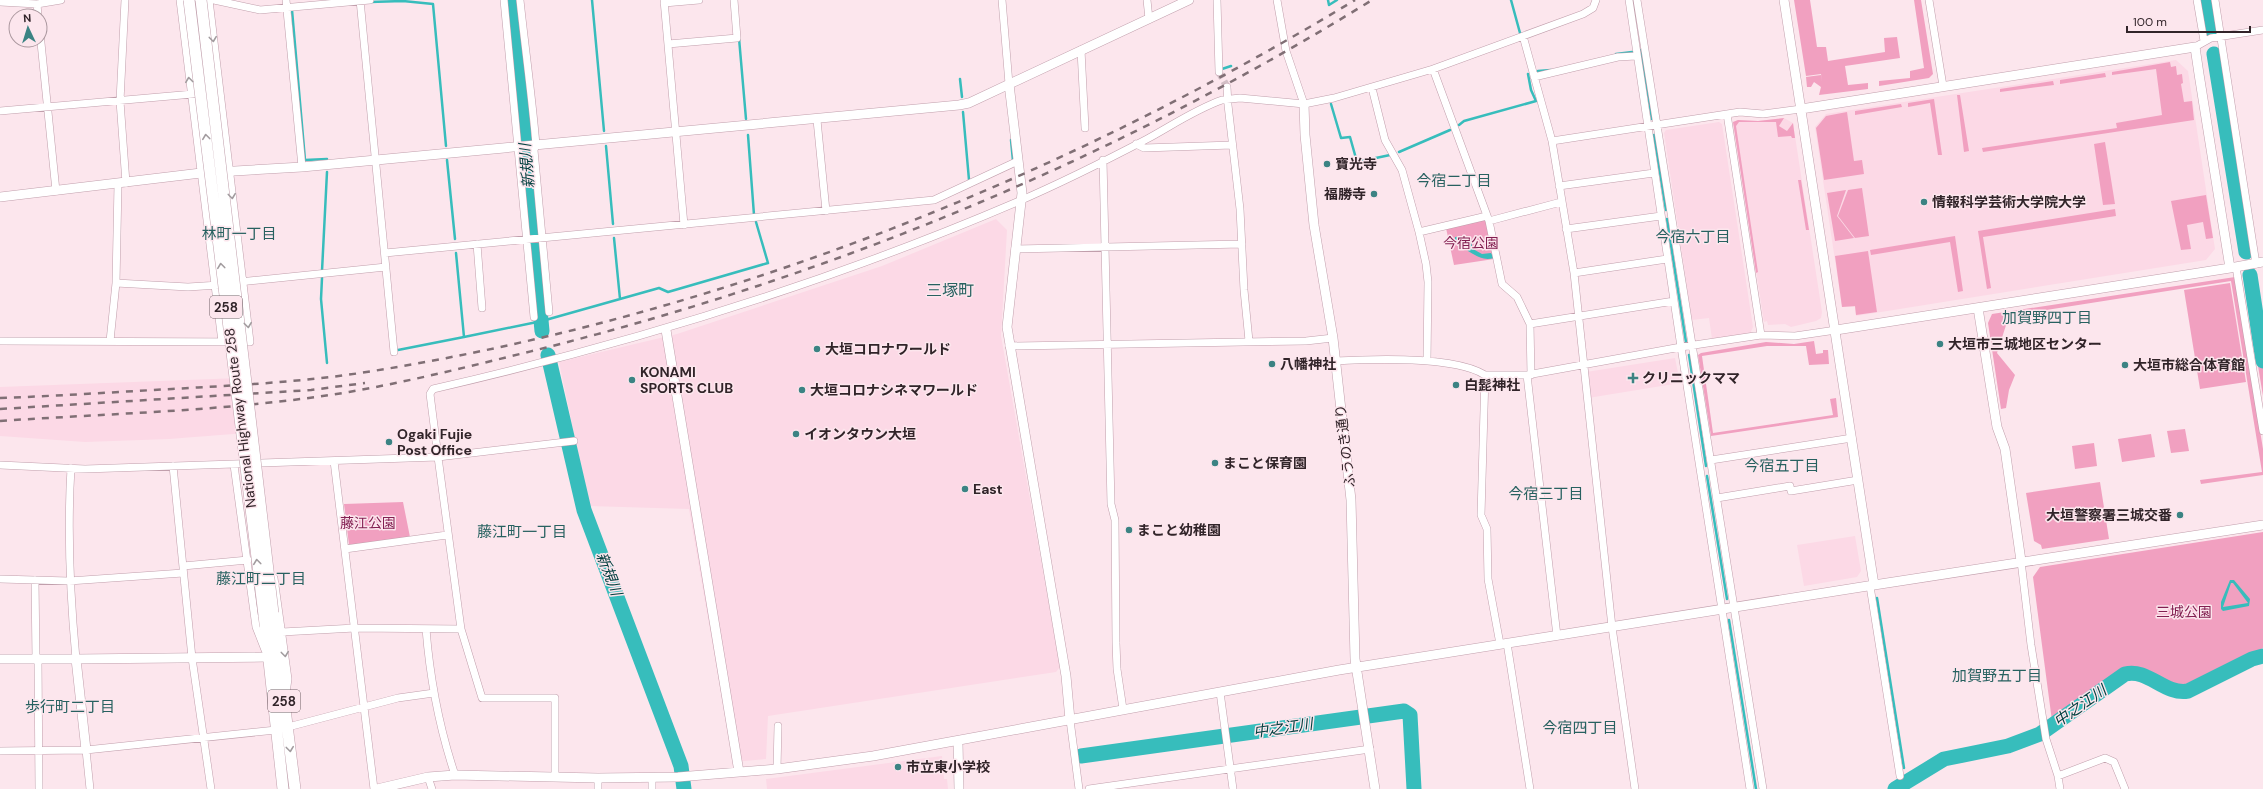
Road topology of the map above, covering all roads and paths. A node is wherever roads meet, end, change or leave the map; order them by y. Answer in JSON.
{"nodes":[{"id":1,"x":61,"y":0,"type":"edge"},
{"id":2,"x":126,"y":0,"type":"edge"},
{"id":3,"x":180,"y":0,"type":"edge"},
{"id":4,"x":189,"y":0,"type":"edge"},
{"id":5,"x":201,"y":0,"type":"edge"},
{"id":6,"x":209,"y":0,"type":"edge"},
{"id":7,"x":214,"y":0,"type":"edge"},
{"id":8,"x":286,"y":0,"type":"edge"},
{"id":9,"x":370,"y":0,"type":"edge"},
{"id":10,"x":504,"y":0,"type":"edge"},
{"id":11,"x":520,"y":0,"type":"edge"},
{"id":12,"x":699,"y":0,"type":"edge"},
{"id":13,"x":734,"y":0,"type":"edge"},
{"id":14,"x":1002,"y":0,"type":"edge"},
{"id":15,"x":1147,"y":0,"type":"edge"},
{"id":16,"x":1189,"y":0,"type":"edge"},
{"id":17,"x":1217,"y":0,"type":"edge"},
{"id":18,"x":1277,"y":0,"type":"edge"},
{"id":19,"x":1596,"y":0,"type":"edge"},
{"id":20,"x":1629,"y":0,"type":"edge"},
{"id":21,"x":1637,"y":0,"type":"edge"},
{"id":22,"x":1784,"y":0,"type":"edge"},
{"id":23,"x":1929,"y":0,"type":"edge"},
{"id":24,"x":2197,"y":0,"type":"edge"},
{"id":25,"x":2214,"y":0,"type":"edge"},
{"id":26,"x":360,"y":1,"type":"edge"},
{"id":27,"x":0,"y":2,"type":"edge"},
{"id":28,"x":664,"y":2,"type":"edge"},
{"id":29,"x":37,"y":4,"type":"junction"},
{"id":30,"x":37,"y":8,"type":"edge"},
{"id":31,"x":287,"y":9,"type":"junction"},
{"id":32,"x":1149,"y":19,"type":"junction"},
{"id":33,"x":2263,"y":30,"type":"edge"},
{"id":34,"x":1523,"y":36,"type":"junction"},
{"id":35,"x":2220,"y":37,"type":"junction"},
{"id":36,"x":2204,"y":41,"type":"junction"},
{"id":37,"x":668,"y":44,"type":"junction"},
{"id":38,"x":2195,"y":47,"type":"junction"},
{"id":39,"x":42,"y":48,"type":"edge"},
{"id":40,"x":1081,"y":50,"type":"junction"},
{"id":41,"x":1636,"y":56,"type":"junction"},
{"id":42,"x":1433,"y":69,"type":"junction"},
{"id":43,"x":1219,"y":72,"type":"tunnel mouth"},
{"id":44,"x":1534,"y":77,"type":"junction"},
{"id":45,"x":1009,"y":84,"type":"junction"},
{"id":46,"x":1943,"y":86,"type":"junction"},
{"id":47,"x":1227,"y":87,"type":"tunnel mouth"},
{"id":48,"x":1372,"y":88,"type":"junction"},
{"id":49,"x":222,"y":92,"type":"junction"},
{"id":50,"x":191,"y":95,"type":"junction"},
{"id":51,"x":1228,"y":99,"type":"junction"},
{"id":52,"x":120,"y":101,"type":"junction"},
{"id":53,"x":1304,"y":104,"type":"junction"},
{"id":54,"x":48,"y":107,"type":"junction"},
{"id":55,"x":1801,"y":109,"type":"junction"},
{"id":56,"x":0,"y":111,"type":"edge"},
{"id":57,"x":1727,"y":114,"type":"junction"},
{"id":58,"x":817,"y":120,"type":"junction"},
{"id":59,"x":1658,"y":124,"type":"junction"},
{"id":60,"x":1647,"y":127,"type":"junction"},
{"id":61,"x":1085,"y":128,"type":"dead end"},
{"id":62,"x":676,"y":132,"type":"junction"},
{"id":63,"x":1552,"y":141,"type":"junction"},
{"id":64,"x":1136,"y":144,"type":"junction"},
{"id":65,"x":534,"y":145,"type":"junction"},
{"id":66,"x":1232,"y":145,"type":"junction"},
{"id":67,"x":519,"y":146,"type":"junction"},
{"id":68,"x":376,"y":160,"type":"junction"},
{"id":69,"x":1103,"y":160,"type":"junction"},
{"id":70,"x":1018,"y":161,"type":"junction"},
{"id":71,"x":302,"y":167,"type":"junction"},
{"id":72,"x":229,"y":171,"type":"junction"},
{"id":73,"x":1654,"y":172,"type":"junction"},
{"id":74,"x":201,"y":173,"type":"junction"},
{"id":75,"x":122,"y":183,"type":"junction"},
{"id":76,"x":1559,"y":186,"type":"junction"},
{"id":77,"x":56,"y":191,"type":"junction"},
{"id":78,"x":0,"y":197,"type":"edge"},
{"id":79,"x":1019,"y":201,"type":"junction"},
{"id":80,"x":1561,"y":202,"type":"junction"},
{"id":81,"x":826,"y":211,"type":"junction"},
{"id":82,"x":1661,"y":216,"type":"junction"},
{"id":83,"x":1488,"y":218,"type":"junction"},
{"id":84,"x":684,"y":225,"type":"junction"},
{"id":85,"x":1566,"y":229,"type":"junction"},
{"id":86,"x":1419,"y":232,"type":"junction"},
{"id":87,"x":541,"y":238,"type":"junction"},
{"id":88,"x":527,"y":239,"type":"junction"},
{"id":89,"x":477,"y":244,"type":"junction"},
{"id":90,"x":1242,"y":244,"type":"junction"},
{"id":91,"x":1106,"y":246,"type":"junction"},
{"id":92,"x":1015,"y":249,"type":"junction"},
{"id":93,"x":385,"y":253,"type":"junction"},
{"id":94,"x":1667,"y":259,"type":"junction"},
{"id":95,"x":2259,"y":263,"type":"edge"},
{"id":96,"x":2233,"y":267,"type":"junction"},
{"id":97,"x":386,"y":268,"type":"junction"},
{"id":98,"x":1574,"y":273,"type":"junction"},
{"id":99,"x":242,"y":282,"type":"junction"},
{"id":100,"x":116,"y":284,"type":"junction"},
{"id":101,"x":214,"y":286,"type":"junction"},
{"id":102,"x":1674,"y":301,"type":"junction"},
{"id":103,"x":482,"y":308,"type":"dead end"},
{"id":104,"x":1978,"y":308,"type":"junction"},
{"id":105,"x":549,"y":312,"type":"dead end"},
{"id":106,"x":534,"y":316,"type":"dead end"},
{"id":107,"x":1578,"y":317,"type":"junction"},
{"id":108,"x":1530,"y":324,"type":"junction"},
{"id":109,"x":666,"y":330,"type":"junction"},
{"id":110,"x":1836,"y":330,"type":"junction"},
{"id":111,"x":1761,"y":335,"type":"junction"},
{"id":112,"x":1333,"y":338,"type":"junction"},
{"id":113,"x":0,"y":341,"type":"edge"},
{"id":114,"x":110,"y":341,"type":"junction"},
{"id":115,"x":1249,"y":341,"type":"junction"},
{"id":116,"x":222,"y":342,"type":"junction"},
{"id":117,"x":1108,"y":344,"type":"junction"},
{"id":118,"x":1009,"y":346,"type":"junction"},
{"id":119,"x":1693,"y":346,"type":"junction"},
{"id":120,"x":1681,"y":347,"type":"junction"},
{"id":121,"x":394,"y":352,"type":"dead end"},
{"id":122,"x":1335,"y":361,"type":"junction"},
{"id":123,"x":1427,"y":361,"type":"junction"},
{"id":124,"x":1583,"y":364,"type":"junction"},
{"id":125,"x":1485,"y":375,"type":"junction"},
{"id":126,"x":1529,"y":375,"type":"junction"},
{"id":127,"x":2263,"y":431,"type":"edge"},
{"id":128,"x":1852,"y":438,"type":"junction"},
{"id":129,"x":574,"y":441,"type":"dead end"},
{"id":130,"x":438,"y":457,"type":"junction"},
{"id":131,"x":1711,"y":460,"type":"junction"},
{"id":132,"x":334,"y":461,"type":"junction"},
{"id":133,"x":258,"y":463,"type":"junction"},
{"id":134,"x":0,"y":465,"type":"edge"},
{"id":135,"x":234,"y":465,"type":"junction"},
{"id":136,"x":173,"y":466,"type":"junction"},
{"id":137,"x":71,"y":468,"type":"junction"},
{"id":138,"x":1858,"y":480,"type":"junction"},
{"id":139,"x":1717,"y":498,"type":"junction"},
{"id":140,"x":2263,"y":525,"type":"edge"},
{"id":141,"x":447,"y":536,"type":"junction"},
{"id":142,"x":345,"y":549,"type":"junction"},
{"id":143,"x":248,"y":560,"type":"junction"},
{"id":144,"x":2021,"y":561,"type":"junction"},
{"id":145,"x":183,"y":570,"type":"junction"},
{"id":146,"x":0,"y":579,"type":"edge"},
{"id":147,"x":35,"y":580,"type":"junction"},
{"id":148,"x":69,"y":581,"type":"junction"},
{"id":149,"x":1872,"y":585,"type":"junction"},
{"id":150,"x":1734,"y":608,"type":"junction"},
{"id":151,"x":1722,"y":610,"type":"junction"},
{"id":152,"x":268,"y":614,"type":"junction"},
{"id":153,"x":1612,"y":627,"type":"junction"},
{"id":154,"x":355,"y":628,"type":"junction"},
{"id":155,"x":426,"y":629,"type":"junction"},
{"id":156,"x":461,"y":629,"type":"junction"},
{"id":157,"x":282,"y":632,"type":"junction"},
{"id":158,"x":1557,"y":636,"type":"junction"},
{"id":159,"x":1504,"y":643,"type":"junction"},
{"id":160,"x":268,"y":657,"type":"junction"},
{"id":161,"x":0,"y":658,"type":"edge"},
{"id":162,"x":192,"y":658,"type":"junction"},
{"id":163,"x":37,"y":659,"type":"junction"},
{"id":164,"x":76,"y":659,"type":"junction"},
{"id":165,"x":1357,"y":667,"type":"junction"},
{"id":166,"x":1220,"y":692,"type":"junction"},
{"id":167,"x":434,"y":693,"type":"junction"},
{"id":168,"x":285,"y":705,"type":"junction"},
{"id":169,"x":365,"y":706,"type":"junction"},
{"id":170,"x":1124,"y":709,"type":"junction"},
{"id":171,"x":1070,"y":720,"type":"junction"},
{"id":172,"x":778,"y":726,"type":"dead end"},
{"id":173,"x":288,"y":728,"type":"junction"},
{"id":174,"x":276,"y":730,"type":"junction"},
{"id":175,"x":204,"y":739,"type":"junction"},
{"id":176,"x":958,"y":742,"type":"junction"},
{"id":177,"x":1370,"y":749,"type":"junction"},
{"id":178,"x":86,"y":750,"type":"junction"},
{"id":179,"x":0,"y":751,"type":"edge"},
{"id":180,"x":38,"y":751,"type":"junction"},
{"id":181,"x":777,"y":769,"type":"junction"},
{"id":182,"x":1229,"y":769,"type":"junction"},
{"id":183,"x":739,"y":772,"type":"junction"},
{"id":184,"x":455,"y":775,"type":"junction"},
{"id":185,"x":1900,"y":776,"type":"dead end"},
{"id":186,"x":2058,"y":776,"type":"junction"},
{"id":187,"x":428,"y":777,"type":"junction"},
{"id":188,"x":555,"y":777,"type":"junction"},
{"id":189,"x":598,"y":778,"type":"junction"},
{"id":190,"x":652,"y":778,"type":"junction"},
{"id":191,"x":38,"y":789,"type":"edge"},
{"id":192,"x":90,"y":789,"type":"edge"},
{"id":193,"x":211,"y":789,"type":"edge"},
{"id":194,"x":284,"y":789,"type":"edge"},
{"id":195,"x":295,"y":789,"type":"edge"},
{"id":196,"x":376,"y":789,"type":"edge"},
{"id":197,"x":432,"y":789,"type":"edge"},
{"id":198,"x":598,"y":789,"type":"edge"},
{"id":199,"x":652,"y":789,"type":"edge"},
{"id":200,"x":959,"y":789,"type":"edge"},
{"id":201,"x":1079,"y":789,"type":"edge"},
{"id":202,"x":1089,"y":789,"type":"edge"},
{"id":203,"x":1232,"y":789,"type":"edge"},
{"id":204,"x":1375,"y":789,"type":"edge"},
{"id":205,"x":1530,"y":789,"type":"edge"},
{"id":206,"x":1635,"y":789,"type":"edge"},
{"id":207,"x":1750,"y":789,"type":"edge"},
{"id":208,"x":1763,"y":789,"type":"edge"},
{"id":209,"x":2060,"y":789,"type":"edge"},
{"id":210,"x":2125,"y":789,"type":"edge"}],
"edges":[{"from":1,"to":29,"type":"street"},
{"from":2,"to":52,"type":"street"},
{"from":50,"to":3,"type":"street","one_way":true},
{"from":152,"to":4,"type":"highway","name":"National Highway Route 258","number":"258","one_way":true,"bridge":true},
{"from":5,"to":152,"type":"highway","name":"National Highway Route 258","number":"258","bridge":true},
{"from":6,"to":49,"type":"street","one_way":true},
{"from":7,"to":31,"type":"street"},
{"from":8,"to":31,"type":"street"},
{"from":9,"to":26,"type":"street"},
{"from":10,"to":67,"type":"street"},
{"from":11,"to":65,"type":"street"},
{"from":12,"to":28,"type":"street"},
{"from":13,"to":37,"type":"street"},
{"from":14,"to":45,"type":"street"},
{"from":15,"to":32,"type":"street"},
{"from":16,"to":32,"type":"street"},
{"from":17,"to":43,"type":"street"},
{"from":18,"to":53,"type":"street"},
{"from":19,"to":34,"type":"street"},
{"from":20,"to":41,"type":"street"},
{"from":21,"to":59,"type":"street"},
{"from":22,"to":55,"type":"street"},
{"from":23,"to":46,"type":"street"},
{"from":24,"to":36,"type":"street"},
{"from":25,"to":35,"type":"street"},
{"from":26,"to":31,"type":"street"},
{"from":26,"to":68,"type":"street"},
{"from":27,"to":29,"type":"street"},
{"from":28,"to":37,"type":"street"},
{"from":29,"to":30,"type":"street"},
{"from":31,"to":71,"type":"street"},
{"from":32,"to":40,"type":"street"},
{"from":33,"to":35,"type":"street"},
{"from":34,"to":42,"type":"street"},
{"from":34,"to":44,"type":"street"},
{"from":35,"to":36,"type":"street"},
{"from":35,"to":95,"type":"street"},
{"from":36,"to":38,"type":"street"},
{"from":37,"to":62,"type":"street"},
{"from":38,"to":46,"type":"street"},
{"from":38,"to":96,"type":"street"},
{"from":39,"to":54,"type":"street"},
{"from":40,"to":45,"type":"street"},
{"from":40,"to":61,"type":"street"},
{"from":41,"to":44,"type":"street"},
{"from":41,"to":60,"type":"street"},
{"from":42,"to":48,"type":"street"},
{"from":42,"to":83,"type":"street"},
{"from":44,"to":63,"type":"street"},
{"from":45,"to":58,"type":"street"},
{"from":45,"to":70,"type":"street"},
{"from":46,"to":55,"type":"street"},
{"from":47,"to":51,"type":"street"},
{"from":48,"to":53,"type":"street"},
{"from":48,"to":86,"type":"street"},
{"from":49,"to":50,"type":"street"},
{"from":49,"to":72,"type":"street"},
{"from":50,"to":52,"type":"street"},
{"from":50,"to":74,"type":"street"},
{"from":51,"to":53,"type":"street"},
{"from":51,"to":64,"type":"street"},
{"from":51,"to":66,"type":"street"},
{"from":52,"to":54,"type":"street"},
{"from":52,"to":75,"type":"street"},
{"from":53,"to":112,"type":"street","name":"ふうのき通り"},
{"from":54,"to":56,"type":"street"},
{"from":54,"to":77,"type":"street"},
{"from":55,"to":57,"type":"street"},
{"from":55,"to":110,"type":"street"},
{"from":57,"to":59,"type":"street"},
{"from":57,"to":111,"type":"street"},
{"from":58,"to":62,"type":"street"},
{"from":58,"to":81,"type":"street"},
{"from":59,"to":60,"type":"street"},
{"from":59,"to":119,"type":"street"},
{"from":60,"to":63,"type":"street"},
{"from":60,"to":73,"type":"street"},
{"from":62,"to":65,"type":"street"},
{"from":62,"to":84,"type":"street"},
{"from":63,"to":76,"type":"street"},
{"from":64,"to":66,"type":"street"},
{"from":64,"to":69,"type":"street"},
{"from":65,"to":67,"type":"street"},
{"from":65,"to":87,"type":"street"},
{"from":66,"to":90,"type":"street"},
{"from":67,"to":68,"type":"street"},
{"from":67,"to":88,"type":"street"},
{"from":68,"to":71,"type":"street"},
{"from":68,"to":93,"type":"street"},
{"from":69,"to":79,"type":"street"},
{"from":69,"to":91,"type":"street"},
{"from":70,"to":79,"type":"street"},
{"from":70,"to":81,"type":"street"},
{"from":71,"to":72,"type":"street"},
{"from":72,"to":74,"type":"street"},
{"from":72,"to":99,"type":"street","one_way":true},
{"from":73,"to":76,"type":"street"},
{"from":73,"to":82,"type":"street"},
{"from":74,"to":75,"type":"street"},
{"from":74,"to":101,"type":"street"},
{"from":75,"to":77,"type":"street"},
{"from":75,"to":100,"type":"street"},
{"from":76,"to":80,"type":"street"},
{"from":77,"to":78,"type":"street"},
{"from":79,"to":92,"type":"street"},
{"from":79,"to":109,"type":"street"},
{"from":80,"to":83,"type":"street"},
{"from":80,"to":85,"type":"street"},
{"from":81,"to":84,"type":"street"},
{"from":82,"to":85,"type":"street"},
{"from":82,"to":94,"type":"street"},
{"from":83,"to":86,"type":"street"},
{"from":83,"to":108,"type":"street"},
{"from":84,"to":87,"type":"street"},
{"from":85,"to":98,"type":"street"},
{"from":86,"to":123,"type":"street"},
{"from":87,"to":88,"type":"street"},
{"from":87,"to":105,"type":"street"},
{"from":88,"to":89,"type":"street"},
{"from":88,"to":106,"type":"street"},
{"from":89,"to":93,"type":"street"},
{"from":89,"to":103,"type":"street"},
{"from":90,"to":91,"type":"street"},
{"from":90,"to":115,"type":"street"},
{"from":91,"to":92,"type":"street"},
{"from":91,"to":117,"type":"street"},
{"from":92,"to":118,"type":"street"},
{"from":93,"to":97,"type":"street"},
{"from":94,"to":98,"type":"street"},
{"from":94,"to":102,"type":"street"},
{"from":95,"to":96,"type":"street"},
{"from":96,"to":104,"type":"street"},
{"from":96,"to":127,"type":"street"},
{"from":97,"to":99,"type":"street"},
{"from":97,"to":121,"type":"street"},
{"from":98,"to":107,"type":"street"},
{"from":99,"to":101,"type":"street"},
{"from":99,"to":116,"type":"street","one_way":true},
{"from":100,"to":101,"type":"street"},
{"from":100,"to":114,"type":"street"},
{"from":101,"to":116,"type":"street"},
{"from":102,"to":107,"type":"street"},
{"from":102,"to":120,"type":"street"},
{"from":104,"to":110,"type":"street"},
{"from":104,"to":144,"type":"street"},
{"from":107,"to":108,"type":"street"},
{"from":107,"to":124,"type":"street"},
{"from":108,"to":126,"type":"street"},
{"from":109,"to":130,"type":"street"},
{"from":109,"to":183,"type":"street"},
{"from":110,"to":111,"type":"street"},
{"from":110,"to":128,"type":"street"},
{"from":111,"to":119,"type":"street"},
{"from":112,"to":115,"type":"street"},
{"from":112,"to":122,"type":"street","name":"ふうのき通り"},
{"from":113,"to":114,"type":"street"},
{"from":114,"to":116,"type":"street"},
{"from":115,"to":117,"type":"street"},
{"from":117,"to":118,"type":"street"},
{"from":117,"to":170,"type":"street"},
{"from":118,"to":171,"type":"street"},
{"from":119,"to":120,"type":"street"},
{"from":119,"to":131,"type":"street"},
{"from":120,"to":124,"type":"street"},
{"from":120,"to":151,"type":"street"},
{"from":122,"to":123,"type":"street"},
{"from":122,"to":165,"type":"street","name":"ふうのき通り"},
{"from":123,"to":125,"type":"street"},
{"from":124,"to":126,"type":"street"},
{"from":124,"to":153,"type":"street"},
{"from":125,"to":126,"type":"street"},
{"from":125,"to":159,"type":"street"},
{"from":126,"to":158,"type":"street"},
{"from":128,"to":131,"type":"street"},
{"from":128,"to":138,"type":"street"},
{"from":129,"to":130,"type":"street"},
{"from":130,"to":132,"type":"street"},
{"from":130,"to":141,"type":"street"},
{"from":131,"to":139,"type":"street"},
{"from":132,"to":133,"type":"street"},
{"from":132,"to":142,"type":"street"},
{"from":133,"to":135,"type":"street"},
{"from":133,"to":157,"type":"street"},
{"from":134,"to":137,"type":"street"},
{"from":135,"to":136,"type":"street"},
{"from":135,"to":143,"type":"street"},
{"from":136,"to":137,"type":"street"},
{"from":136,"to":145,"type":"street"},
{"from":137,"to":148,"type":"street"},
{"from":138,"to":139,"type":"street"},
{"from":138,"to":149,"type":"street"},
{"from":139,"to":150,"type":"street"},
{"from":140,"to":144,"type":"street"},
{"from":141,"to":142,"type":"street"},
{"from":141,"to":156,"type":"street"},
{"from":142,"to":154,"type":"street"},
{"from":143,"to":145,"type":"street"},
{"from":143,"to":160,"type":"street"},
{"from":144,"to":149,"type":"street"},
{"from":144,"to":186,"type":"street"},
{"from":145,"to":148,"type":"street"},
{"from":145,"to":162,"type":"street"},
{"from":146,"to":147,"type":"street"},
{"from":147,"to":148,"type":"street"},
{"from":147,"to":163,"type":"street"},
{"from":148,"to":164,"type":"street"},
{"from":149,"to":150,"type":"street"},
{"from":149,"to":185,"type":"street"},
{"from":150,"to":151,"type":"street"},
{"from":150,"to":208,"type":"street"},
{"from":151,"to":153,"type":"street"},
{"from":151,"to":207,"type":"street"},
{"from":152,"to":160,"type":"highway","name":"National Highway Route 258","number":"258"},
{"from":152,"to":168,"type":"highway","name":"National Highway Route 258","number":"258"},
{"from":153,"to":158,"type":"street"},
{"from":153,"to":206,"type":"street"},
{"from":154,"to":155,"type":"street"},
{"from":154,"to":157,"type":"street"},
{"from":154,"to":169,"type":"street"},
{"from":155,"to":156,"type":"street"},
{"from":155,"to":167,"type":"street"},
{"from":156,"to":188,"type":"street"},
{"from":157,"to":168,"type":"street","one_way":true},
{"from":158,"to":159,"type":"street"},
{"from":159,"to":165,"type":"street"},
{"from":159,"to":205,"type":"street"},
{"from":160,"to":162,"type":"street"},
{"from":160,"to":174,"type":"highway","name":"National Highway Route 258","number":"258"},
{"from":161,"to":163,"type":"street"},
{"from":162,"to":164,"type":"street"},
{"from":162,"to":175,"type":"street"},
{"from":163,"to":164,"type":"street"},
{"from":163,"to":180,"type":"street"},
{"from":164,"to":178,"type":"street"},
{"from":165,"to":166,"type":"street"},
{"from":165,"to":177,"type":"street","name":"ふうのき通り"},
{"from":166,"to":170,"type":"street"},
{"from":166,"to":182,"type":"street"},
{"from":167,"to":169,"type":"street"},
{"from":167,"to":184,"type":"street"},
{"from":168,"to":173,"type":"highway","name":"National Highway Route 258","number":"258"},
{"from":169,"to":173,"type":"street"},
{"from":169,"to":196,"type":"street"},
{"from":170,"to":171,"type":"street"},
{"from":171,"to":176,"type":"street"},
{"from":171,"to":201,"type":"street"},
{"from":172,"to":181,"type":"street"},
{"from":173,"to":195,"type":"highway","name":"National Highway Route 258","number":"258","one_way":true},
{"from":174,"to":175,"type":"street"},
{"from":174,"to":194,"type":"highway","name":"National Highway Route 258","number":"258"},
{"from":175,"to":178,"type":"street"},
{"from":175,"to":193,"type":"street"},
{"from":176,"to":181,"type":"street"},
{"from":176,"to":200,"type":"street"},
{"from":177,"to":182,"type":"street"},
{"from":177,"to":204,"type":"street","name":"ふうのき通り"},
{"from":178,"to":180,"type":"street"},
{"from":178,"to":192,"type":"street"},
{"from":179,"to":180,"type":"street"},
{"from":180,"to":191,"type":"street"},
{"from":181,"to":183,"type":"street"},
{"from":182,"to":202,"type":"street"},
{"from":182,"to":203,"type":"street"},
{"from":183,"to":190,"type":"street"},
{"from":184,"to":187,"type":"street"},
{"from":184,"to":188,"type":"street"},
{"from":186,"to":209,"type":"street"},
{"from":186,"to":210,"type":"street"},
{"from":187,"to":196,"type":"street"},
{"from":187,"to":197,"type":"street"},
{"from":188,"to":189,"type":"street"},
{"from":189,"to":190,"type":"street"},
{"from":189,"to":198,"type":"street"},
{"from":190,"to":199,"type":"street"}]}
